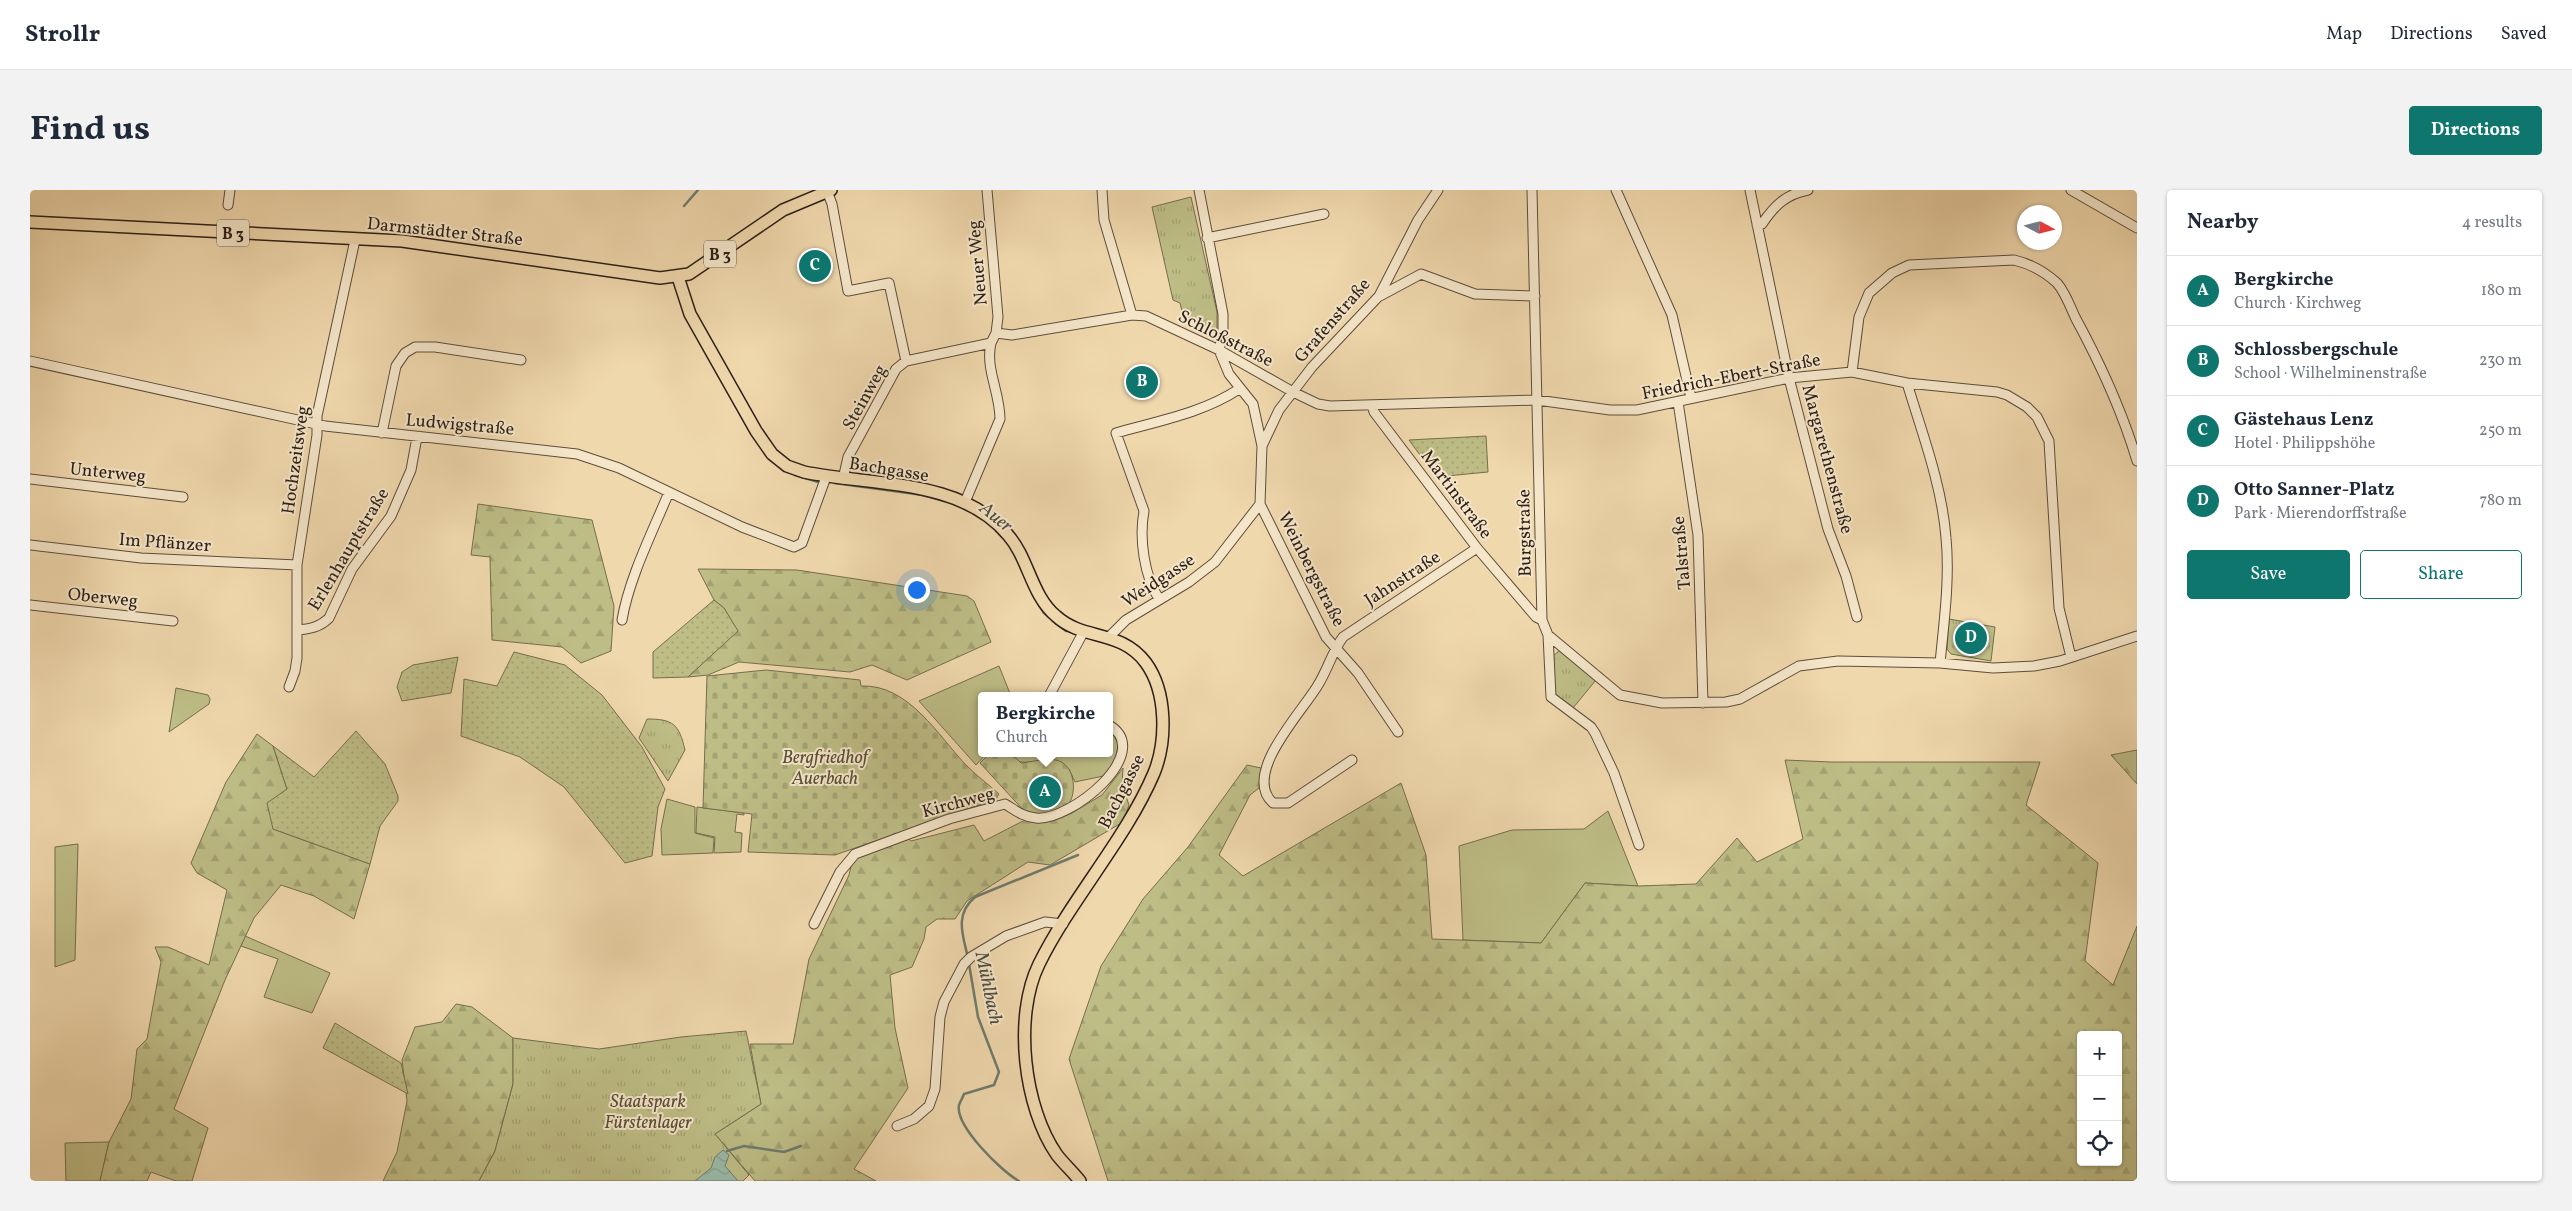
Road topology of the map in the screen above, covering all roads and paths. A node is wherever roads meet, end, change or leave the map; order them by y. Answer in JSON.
{"nodes":[{"id":1,"x":230,"y":190,"type":"edge"},
{"id":2,"x":987,"y":190,"type":"edge"},
{"id":3,"x":1102,"y":190,"type":"edge"},
{"id":4,"x":1199,"y":190,"type":"edge"},
{"id":5,"x":1438,"y":190,"type":"edge"},
{"id":6,"x":1532,"y":190,"type":"edge"},
{"id":7,"x":1616,"y":190,"type":"edge"},
{"id":8,"x":1750,"y":190,"type":"edge"},
{"id":9,"x":1808,"y":190,"type":"edge"},
{"id":10,"x":2070,"y":190,"type":"edge"},
{"id":11,"x":829,"y":191,"type":"edge"},
{"id":12,"x":228,"y":205,"type":"dead end"},
{"id":13,"x":1324,"y":214,"type":"dead end"},
{"id":14,"x":30,"y":222,"type":"edge"},
{"id":15,"x":1757,"y":225,"type":"junction"},
{"id":16,"x":2137,"y":228,"type":"edge"},
{"id":17,"x":1207,"y":238,"type":"junction"},
{"id":18,"x":355,"y":240,"type":"junction"},
{"id":19,"x":678,"y":277,"type":"junction"},
{"id":20,"x":1379,"y":296,"type":"junction"},
{"id":21,"x":1535,"y":296,"type":"junction"},
{"id":22,"x":1132,"y":315,"type":"junction"},
{"id":23,"x":996,"y":333,"type":"junction"},
{"id":24,"x":991,"y":343,"type":"junction"},
{"id":25,"x":1219,"y":350,"type":"junction"},
{"id":26,"x":521,"y":360,"type":"dead end"},
{"id":27,"x":30,"y":361,"type":"edge"},
{"id":28,"x":906,"y":361,"type":"junction"},
{"id":29,"x":1852,"y":372,"type":"junction"},
{"id":30,"x":1789,"y":378,"type":"junction"},
{"id":31,"x":1907,"y":383,"type":"junction"},
{"id":32,"x":1239,"y":389,"type":"junction"},
{"id":33,"x":1293,"y":392,"type":"junction"},
{"id":34,"x":1692,"y":398,"type":"junction"},
{"id":35,"x":1537,"y":400,"type":"junction"},
{"id":36,"x":1678,"y":402,"type":"junction"},
{"id":37,"x":1372,"y":404,"type":"junction"},
{"id":38,"x":316,"y":424,"type":"junction"},
{"id":39,"x":382,"y":434,"type":"junction"},
{"id":40,"x":417,"y":437,"type":"junction"},
{"id":41,"x":1262,"y":446,"type":"junction"},
{"id":42,"x":2137,"y":461,"type":"edge"},
{"id":43,"x":826,"y":477,"type":"junction"},
{"id":44,"x":30,"y":479,"type":"edge"},
{"id":45,"x":843,"y":479,"type":"junction"},
{"id":46,"x":669,"y":492,"type":"junction"},
{"id":47,"x":183,"y":497,"type":"dead end"},
{"id":48,"x":965,"y":502,"type":"junction"},
{"id":49,"x":1260,"y":504,"type":"junction"},
{"id":50,"x":30,"y":545,"type":"edge"},
{"id":51,"x":1477,"y":548,"type":"junction"},
{"id":52,"x":297,"y":565,"type":"junction"},
{"id":53,"x":1159,"y":599,"type":"junction"},
{"id":54,"x":30,"y":605,"type":"edge"},
{"id":55,"x":1857,"y":617,"type":"dead end"},
{"id":56,"x":622,"y":620,"type":"dead end"},
{"id":57,"x":1542,"y":620,"type":"junction"},
{"id":58,"x":173,"y":621,"type":"dead end"},
{"id":59,"x":298,"y":630,"type":"junction"},
{"id":60,"x":1084,"y":631,"type":"junction"},
{"id":61,"x":1548,"y":635,"type":"junction"},
{"id":62,"x":1110,"y":636,"type":"junction"},
{"id":63,"x":2137,"y":636,"type":"edge"},
{"id":64,"x":1336,"y":646,"type":"junction"},
{"id":65,"x":2070,"y":657,"type":"junction"},
{"id":66,"x":1940,"y":663,"type":"junction"},
{"id":67,"x":288,"y":688,"type":"dead end"},
{"id":68,"x":1051,"y":692,"type":"edge"},
{"id":69,"x":1702,"y":703,"type":"junction"},
{"id":70,"x":1113,"y":727,"type":"edge"},
{"id":71,"x":1398,"y":732,"type":"dead end"},
{"id":72,"x":1352,"y":760,"type":"dead end"},
{"id":73,"x":1639,"y":845,"type":"dead end"},
{"id":74,"x":814,"y":924,"type":"dead end"},
{"id":75,"x":1063,"y":924,"type":"junction"},
{"id":76,"x":897,"y":1126,"type":"dead end"},
{"id":77,"x":1080,"y":1181,"type":"edge"}],
"edges":[{"from":1,"to":12,"type":"street"},
{"from":2,"to":23,"type":"street","name":"Neuer Weg"},
{"from":3,"to":22,"type":"street"},
{"from":4,"to":17,"type":"street"},
{"from":5,"to":20,"type":"street","name":"Grafenstraße"},
{"from":6,"to":21,"type":"street","name":"Burgstraße"},
{"from":7,"to":34,"type":"street"},
{"from":8,"to":15,"type":"street","name":"Margarethenstraße"},
{"from":9,"to":15,"type":"street"},
{"from":10,"to":16,"type":"street"},
{"from":11,"to":19,"type":"main road","name":"Darmstädter Straße","number":"B 3"},
{"from":11,"to":28,"type":"street"},
{"from":13,"to":17,"type":"street"},
{"from":14,"to":18,"type":"main road","name":"Darmstädter Straße","number":"B 3"},
{"from":15,"to":30,"type":"street","name":"Margarethenstraße"},
{"from":17,"to":25,"type":"street"},
{"from":18,"to":19,"type":"main road","name":"Darmstädter Straße","number":"B 3"},
{"from":18,"to":38,"type":"street","name":"Hochzeitsweg"},
{"from":19,"to":43,"type":"main road","name":"Bachgasse"},
{"from":20,"to":21,"type":"street"},
{"from":20,"to":33,"type":"street","name":"Grafenstraße"},
{"from":21,"to":35,"type":"street","name":"Burgstraße"},
{"from":22,"to":23,"type":"street","name":"Schloßstraße"},
{"from":22,"to":25,"type":"street","name":"Schloßstraße"},
{"from":23,"to":24,"type":"street"},
{"from":24,"to":28,"type":"street"},
{"from":24,"to":48,"type":"street"},
{"from":25,"to":32,"type":"street"},
{"from":25,"to":33,"type":"street","name":"Schloßstraße"},
{"from":26,"to":39,"type":"street"},
{"from":27,"to":38,"type":"street","name":"Ludwigstraße"},
{"from":28,"to":45,"type":"street","name":"Steinweg"},
{"from":29,"to":30,"type":"street","name":"Friedrich-Ebert-Straße"},
{"from":29,"to":31,"type":"street","name":"Friedrich-Ebert-Straße"},
{"from":29,"to":42,"type":"street"},
{"from":30,"to":34,"type":"street","name":"Friedrich-Ebert-Straße"},
{"from":30,"to":55,"type":"street","name":"Margarethenstraße"},
{"from":31,"to":65,"type":"street","name":"Friedrich-Ebert-Straße"},
{"from":31,"to":66,"type":"street"},
{"from":32,"to":41,"type":"street"},
{"from":32,"to":53,"type":"street"},
{"from":33,"to":37,"type":"street","name":"Schloßstraße"},
{"from":33,"to":41,"type":"street"},
{"from":34,"to":36,"type":"street","name":"Friedrich-Ebert-Straße"},
{"from":35,"to":36,"type":"street","name":"Friedrich-Ebert-Straße"},
{"from":35,"to":37,"type":"street","name":"Schloßstraße"},
{"from":35,"to":57,"type":"street","name":"Burgstraße"},
{"from":36,"to":69,"type":"street","name":"Talstraße"},
{"from":37,"to":51,"type":"street","name":"Martinstraße"},
{"from":38,"to":39,"type":"street","name":"Ludwigstraße"},
{"from":38,"to":52,"type":"street","name":"Hochzeitsweg"},
{"from":39,"to":40,"type":"street","name":"Ludwigstraße"},
{"from":40,"to":46,"type":"street","name":"Ludwigstraße"},
{"from":40,"to":59,"type":"street","name":"Erlenhauptstraße"},
{"from":41,"to":49,"type":"street"},
{"from":43,"to":45,"type":"main road","name":"Bachgasse"},
{"from":43,"to":46,"type":"street","name":"Ludwigstraße"},
{"from":44,"to":47,"type":"street","name":"Unterweg"},
{"from":45,"to":48,"type":"main road","name":"Bachgasse"},
{"from":46,"to":56,"type":"street"},
{"from":48,"to":60,"type":"main road","name":"Bachgasse"},
{"from":49,"to":53,"type":"street","name":"Weidgasse"},
{"from":49,"to":64,"type":"street","name":"Weinbergstraße"},
{"from":50,"to":52,"type":"street","name":"Im Pflänzer"},
{"from":51,"to":57,"type":"street","name":"Martinstraße"},
{"from":51,"to":64,"type":"street","name":"Jahnstraße"},
{"from":52,"to":59,"type":"street","name":"Hochzeitsweg"},
{"from":53,"to":62,"type":"street","name":"Weidgasse"},
{"from":54,"to":58,"type":"street","name":"Oberweg"},
{"from":57,"to":61,"type":"street","name":"Burgstraße"},
{"from":59,"to":67,"type":"street","name":"Hochzeitsweg"},
{"from":60,"to":62,"type":"main road","name":"Bachgasse"},
{"from":60,"to":68,"type":"street"},
{"from":61,"to":69,"type":"street"},
{"from":61,"to":73,"type":"street","name":"Burgstraße"},
{"from":62,"to":75,"type":"main road","name":"Bachgasse"},
{"from":63,"to":65,"type":"street"},
{"from":64,"to":71,"type":"street"},
{"from":64,"to":72,"type":"street","name":"Weinbergstraße"},
{"from":65,"to":66,"type":"street"},
{"from":66,"to":69,"type":"street"},
{"from":70,"to":74,"type":"street","name":"Kirchweg"},
{"from":75,"to":76,"type":"street"},
{"from":75,"to":77,"type":"main road","name":"Bachgasse"}]}
